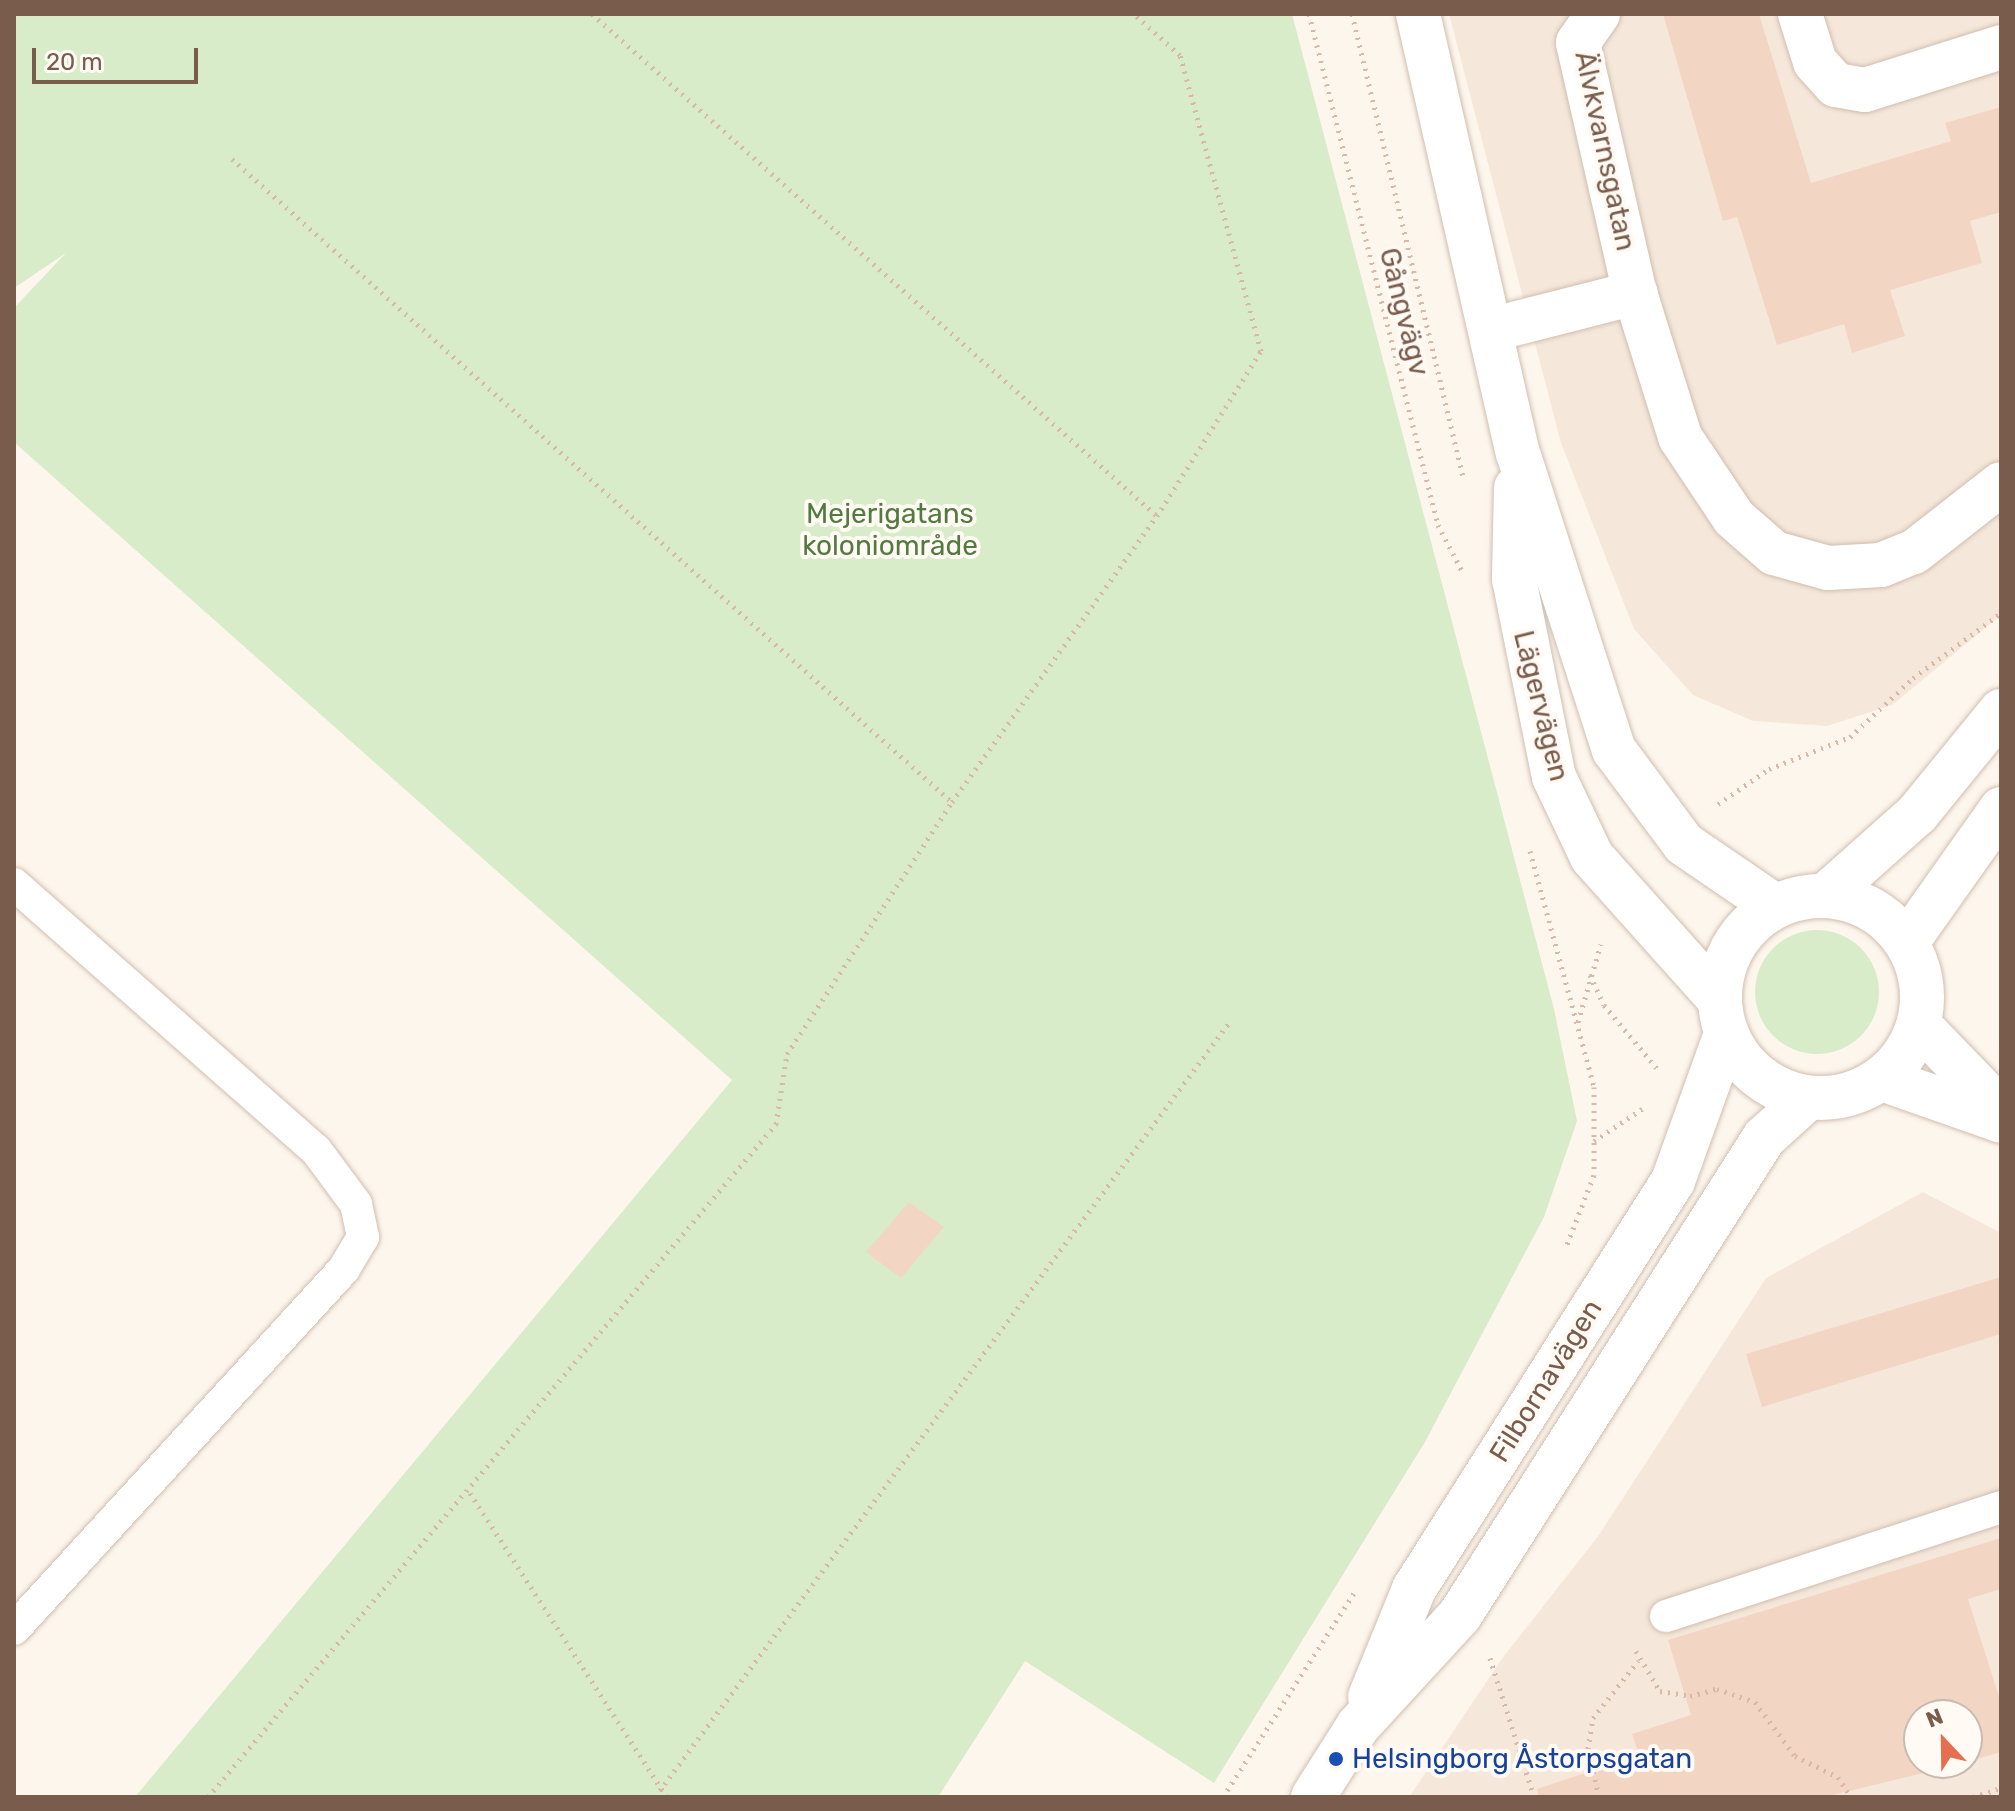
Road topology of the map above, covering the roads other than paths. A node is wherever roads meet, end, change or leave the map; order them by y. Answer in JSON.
{"nodes":[{"id":1,"x":1418,"y":14,"type":"edge"},
{"id":2,"x":1598,"y":14,"type":"edge"},
{"id":3,"x":1800,"y":14,"type":"edge"},
{"id":4,"x":2001,"y":47,"type":"edge"},
{"id":5,"x":1635,"y":293,"type":"junction"},
{"id":6,"x":1494,"y":329,"type":"junction"},
{"id":7,"x":1518,"y":453,"type":"junction"},
{"id":8,"x":2001,"y":484,"type":"edge"},
{"id":9,"x":2001,"y":711,"type":"edge"},
{"id":10,"x":2001,"y":809,"type":"edge"},
{"id":11,"x":14,"y":884,"type":"edge"},
{"id":12,"x":1826,"y":895,"type":"junction"},
{"id":13,"x":1775,"y":906,"type":"junction"},
{"id":14,"x":1907,"y":942,"type":"junction"},
{"id":15,"x":1723,"y":1017,"type":"junction"},
{"id":16,"x":1919,"y":1025,"type":"junction"},
{"id":17,"x":1882,"y":1079,"type":"junction"},
{"id":18,"x":1808,"y":1098,"type":"junction"},
{"id":19,"x":2001,"y":1110,"type":"edge"},
{"id":20,"x":2001,"y":1121,"type":"edge"},
{"id":21,"x":2001,"y":1507,"type":"edge"},
{"id":22,"x":1666,"y":1616,"type":"dead end"},
{"id":23,"x":14,"y":1629,"type":"edge"},
{"id":24,"x":1358,"y":1726,"type":"junction"},
{"id":25,"x":1313,"y":1797,"type":"edge"}],
"edges":[{"from":1,"to":6,"type":"street","name":"Lägervägen"},
{"from":2,"to":5,"type":"street","name":"Älvkvarnsgatan"},
{"from":3,"to":4,"type":"street"},
{"from":5,"to":6,"type":"street"},
{"from":5,"to":8,"type":"street","name":"Älvkvarnsgatan"},
{"from":6,"to":7,"type":"street","name":"Lägervägen"},
{"from":7,"to":13,"type":"street","name":"Lägervägen"},
{"from":7,"to":15,"type":"street","name":"Lägervägen"},
{"from":9,"to":12,"type":"street"},
{"from":10,"to":14,"type":"street"},
{"from":11,"to":23,"type":"lane"},
{"from":12,"to":13,"type":"street"},
{"from":12,"to":14,"type":"street"},
{"from":13,"to":15,"type":"street"},
{"from":14,"to":16,"type":"street"},
{"from":15,"to":18,"type":"street"},
{"from":15,"to":24,"type":"street","name":"Filbornavägen"},
{"from":16,"to":17,"type":"street"},
{"from":16,"to":19,"type":"street"},
{"from":17,"to":18,"type":"street"},
{"from":17,"to":20,"type":"street"},
{"from":18,"to":24,"type":"street","name":"Filbornavägen"},
{"from":21,"to":22,"type":"lane"},
{"from":24,"to":25,"type":"street","name":"Filbornavägen"}]}
